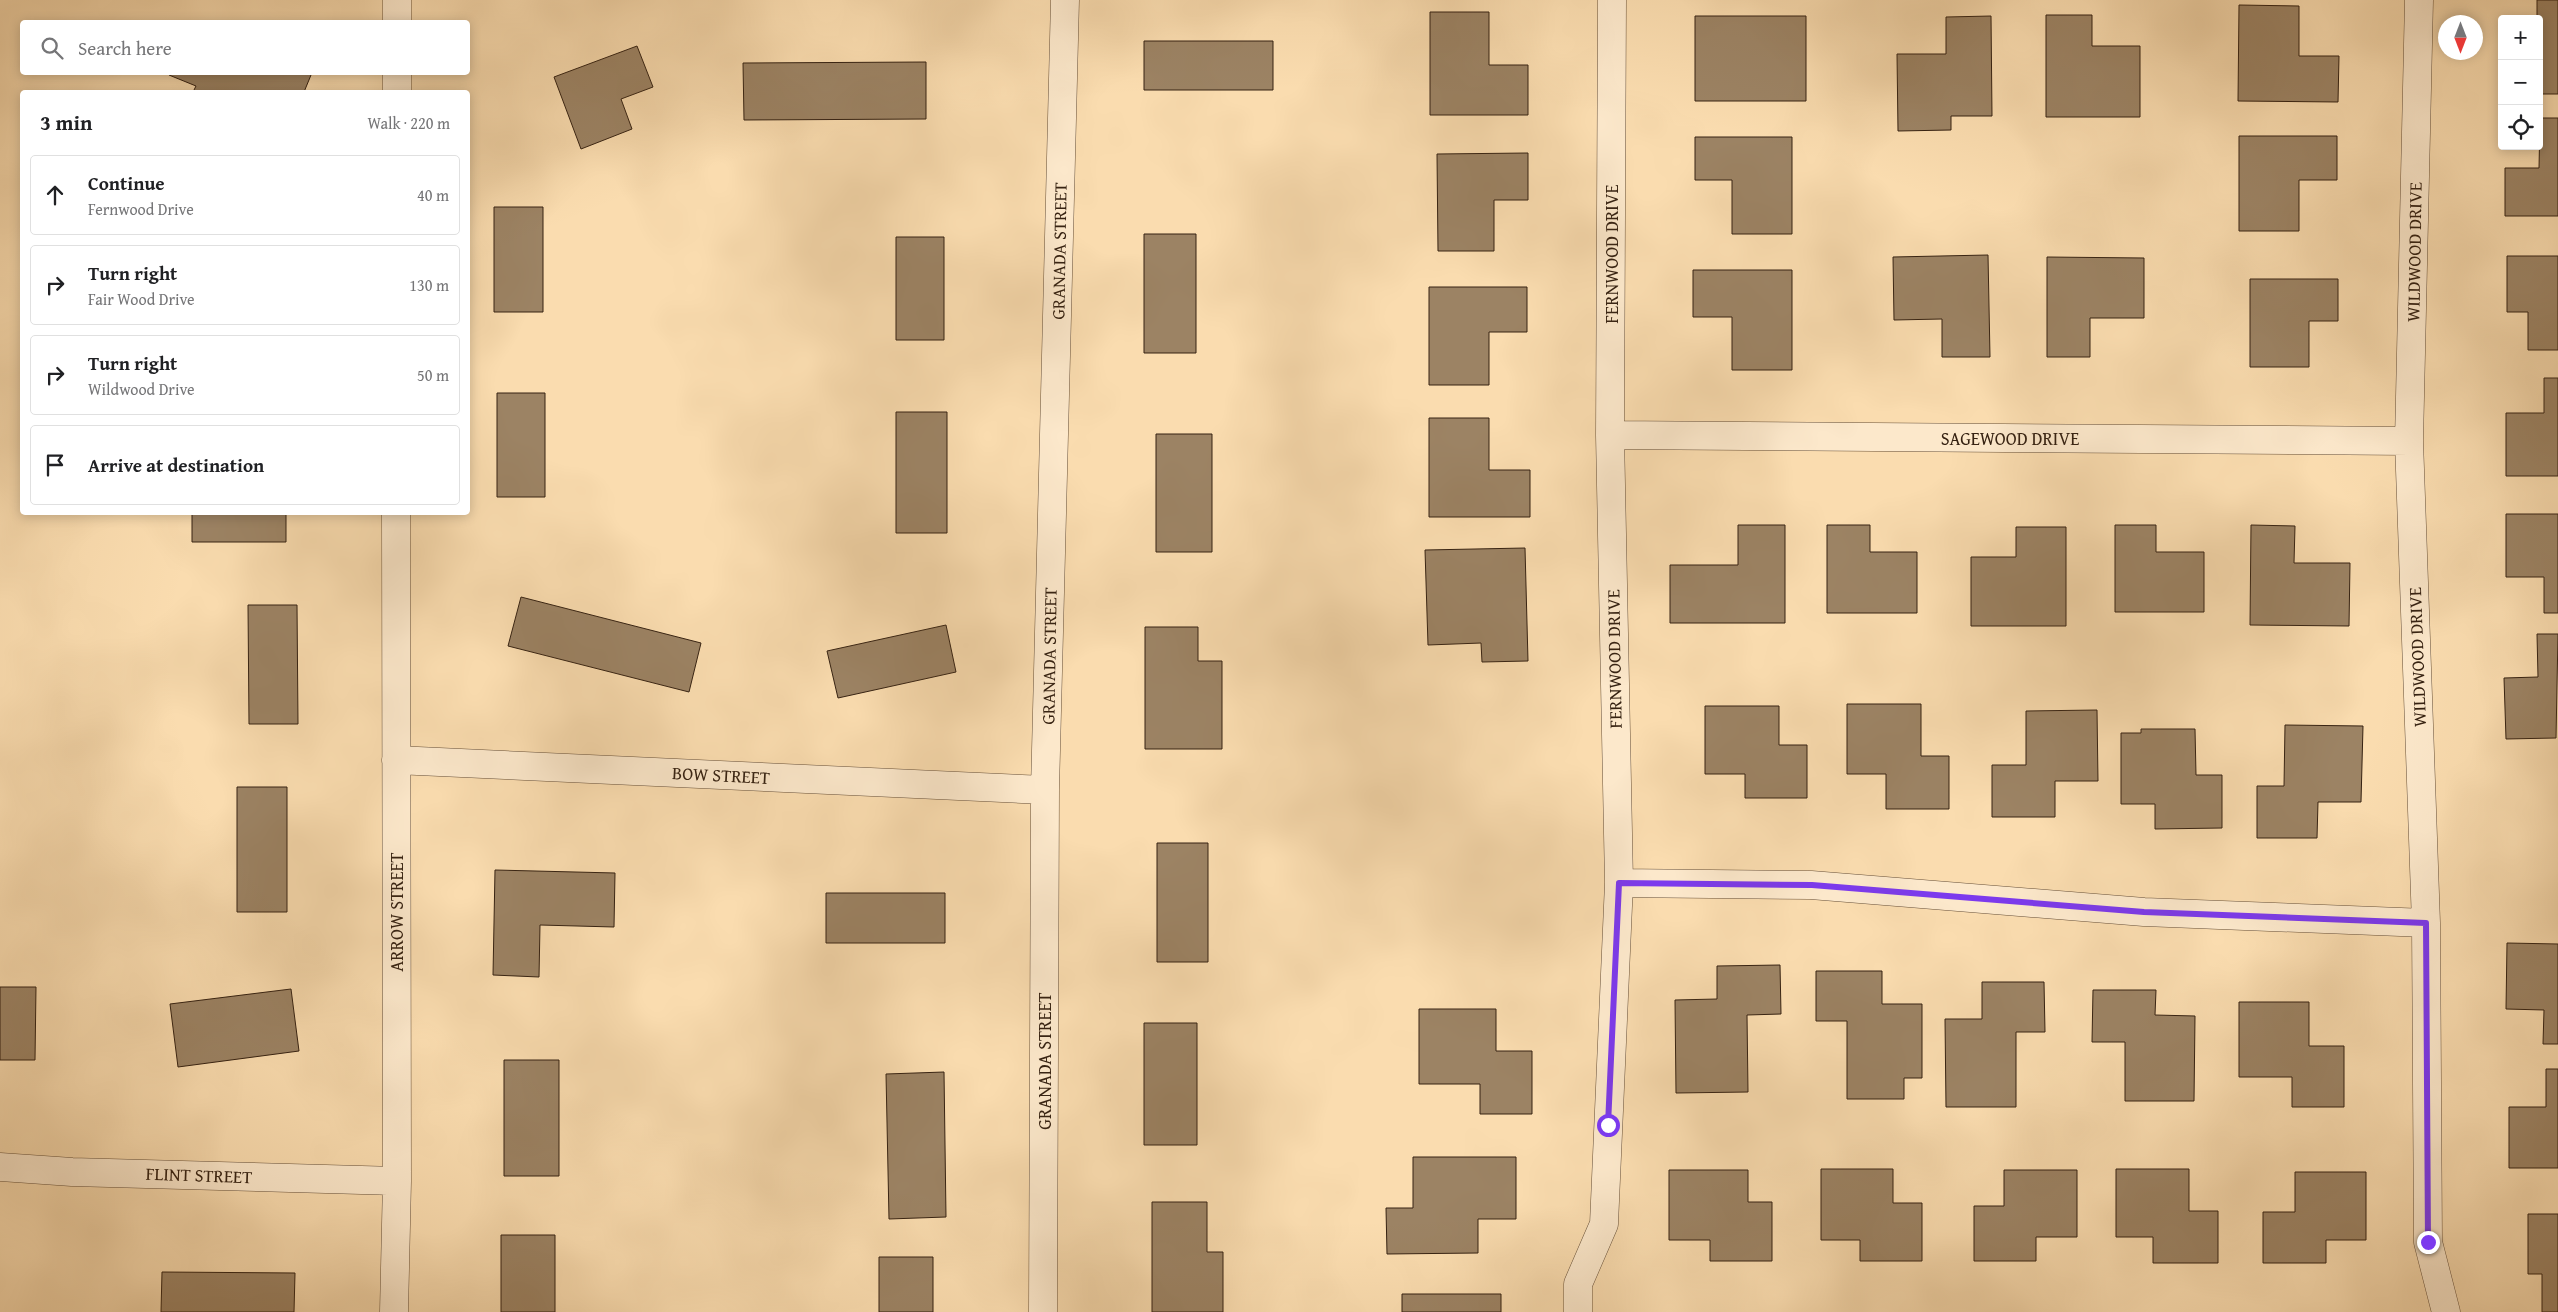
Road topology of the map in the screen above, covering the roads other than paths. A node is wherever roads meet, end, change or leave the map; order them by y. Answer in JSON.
{"nodes":[{"id":1,"x":397,"y":0,"type":"edge"},
{"id":2,"x":1065,"y":0,"type":"edge"},
{"id":3,"x":1612,"y":0,"type":"edge"},
{"id":4,"x":2419,"y":0,"type":"edge"},
{"id":5,"x":397,"y":20,"type":"edge"},
{"id":6,"x":397,"y":75,"type":"edge"},
{"id":7,"x":397,"y":90,"type":"edge"},
{"id":8,"x":1610,"y":435,"type":"junction"},
{"id":9,"x":2410,"y":441,"type":"junction"},
{"id":10,"x":396,"y":515,"type":"edge"},
{"id":11,"x":396,"y":760,"type":"junction"},
{"id":12,"x":1045,"y":790,"type":"junction"},
{"id":13,"x":1619,"y":883,"type":"junction"},
{"id":14,"x":2426,"y":923,"type":"junction"},
{"id":15,"x":0,"y":1166,"type":"edge"},
{"id":16,"x":397,"y":1181,"type":"junction"},
{"id":17,"x":394,"y":1312,"type":"edge"},
{"id":18,"x":1043,"y":1312,"type":"edge"},
{"id":19,"x":1578,"y":1312,"type":"edge"},
{"id":20,"x":2446,"y":1312,"type":"edge"}],
"edges":[{"from":1,"to":5,"type":"street"},
{"from":2,"to":12,"type":"street","name":"GRANADA STREET"},
{"from":3,"to":8,"type":"street","name":"FERNWOOD DRIVE"},
{"from":4,"to":9,"type":"street","name":"WILDWOOD DRIVE"},
{"from":6,"to":7,"type":"street"},
{"from":8,"to":9,"type":"street","name":"SAGEWOOD DRIVE"},
{"from":8,"to":13,"type":"street","name":"FERNWOOD DRIVE"},
{"from":9,"to":14,"type":"street","name":"WILDWOOD DRIVE"},
{"from":10,"to":11,"type":"street","name":"ARROW STREET"},
{"from":11,"to":12,"type":"street","name":"BOW STREET"},
{"from":11,"to":16,"type":"street","name":"ARROW STREET"},
{"from":12,"to":18,"type":"street","name":"GRANADA STREET"},
{"from":13,"to":14,"type":"street"},
{"from":13,"to":19,"type":"street","name":"FERNWOOD DRIVE"},
{"from":14,"to":20,"type":"street","name":"WILDWOOD DRIVE"},
{"from":15,"to":16,"type":"street","name":"FLINT STREET"},
{"from":16,"to":17,"type":"street","name":"ARROW STREET"}]}
